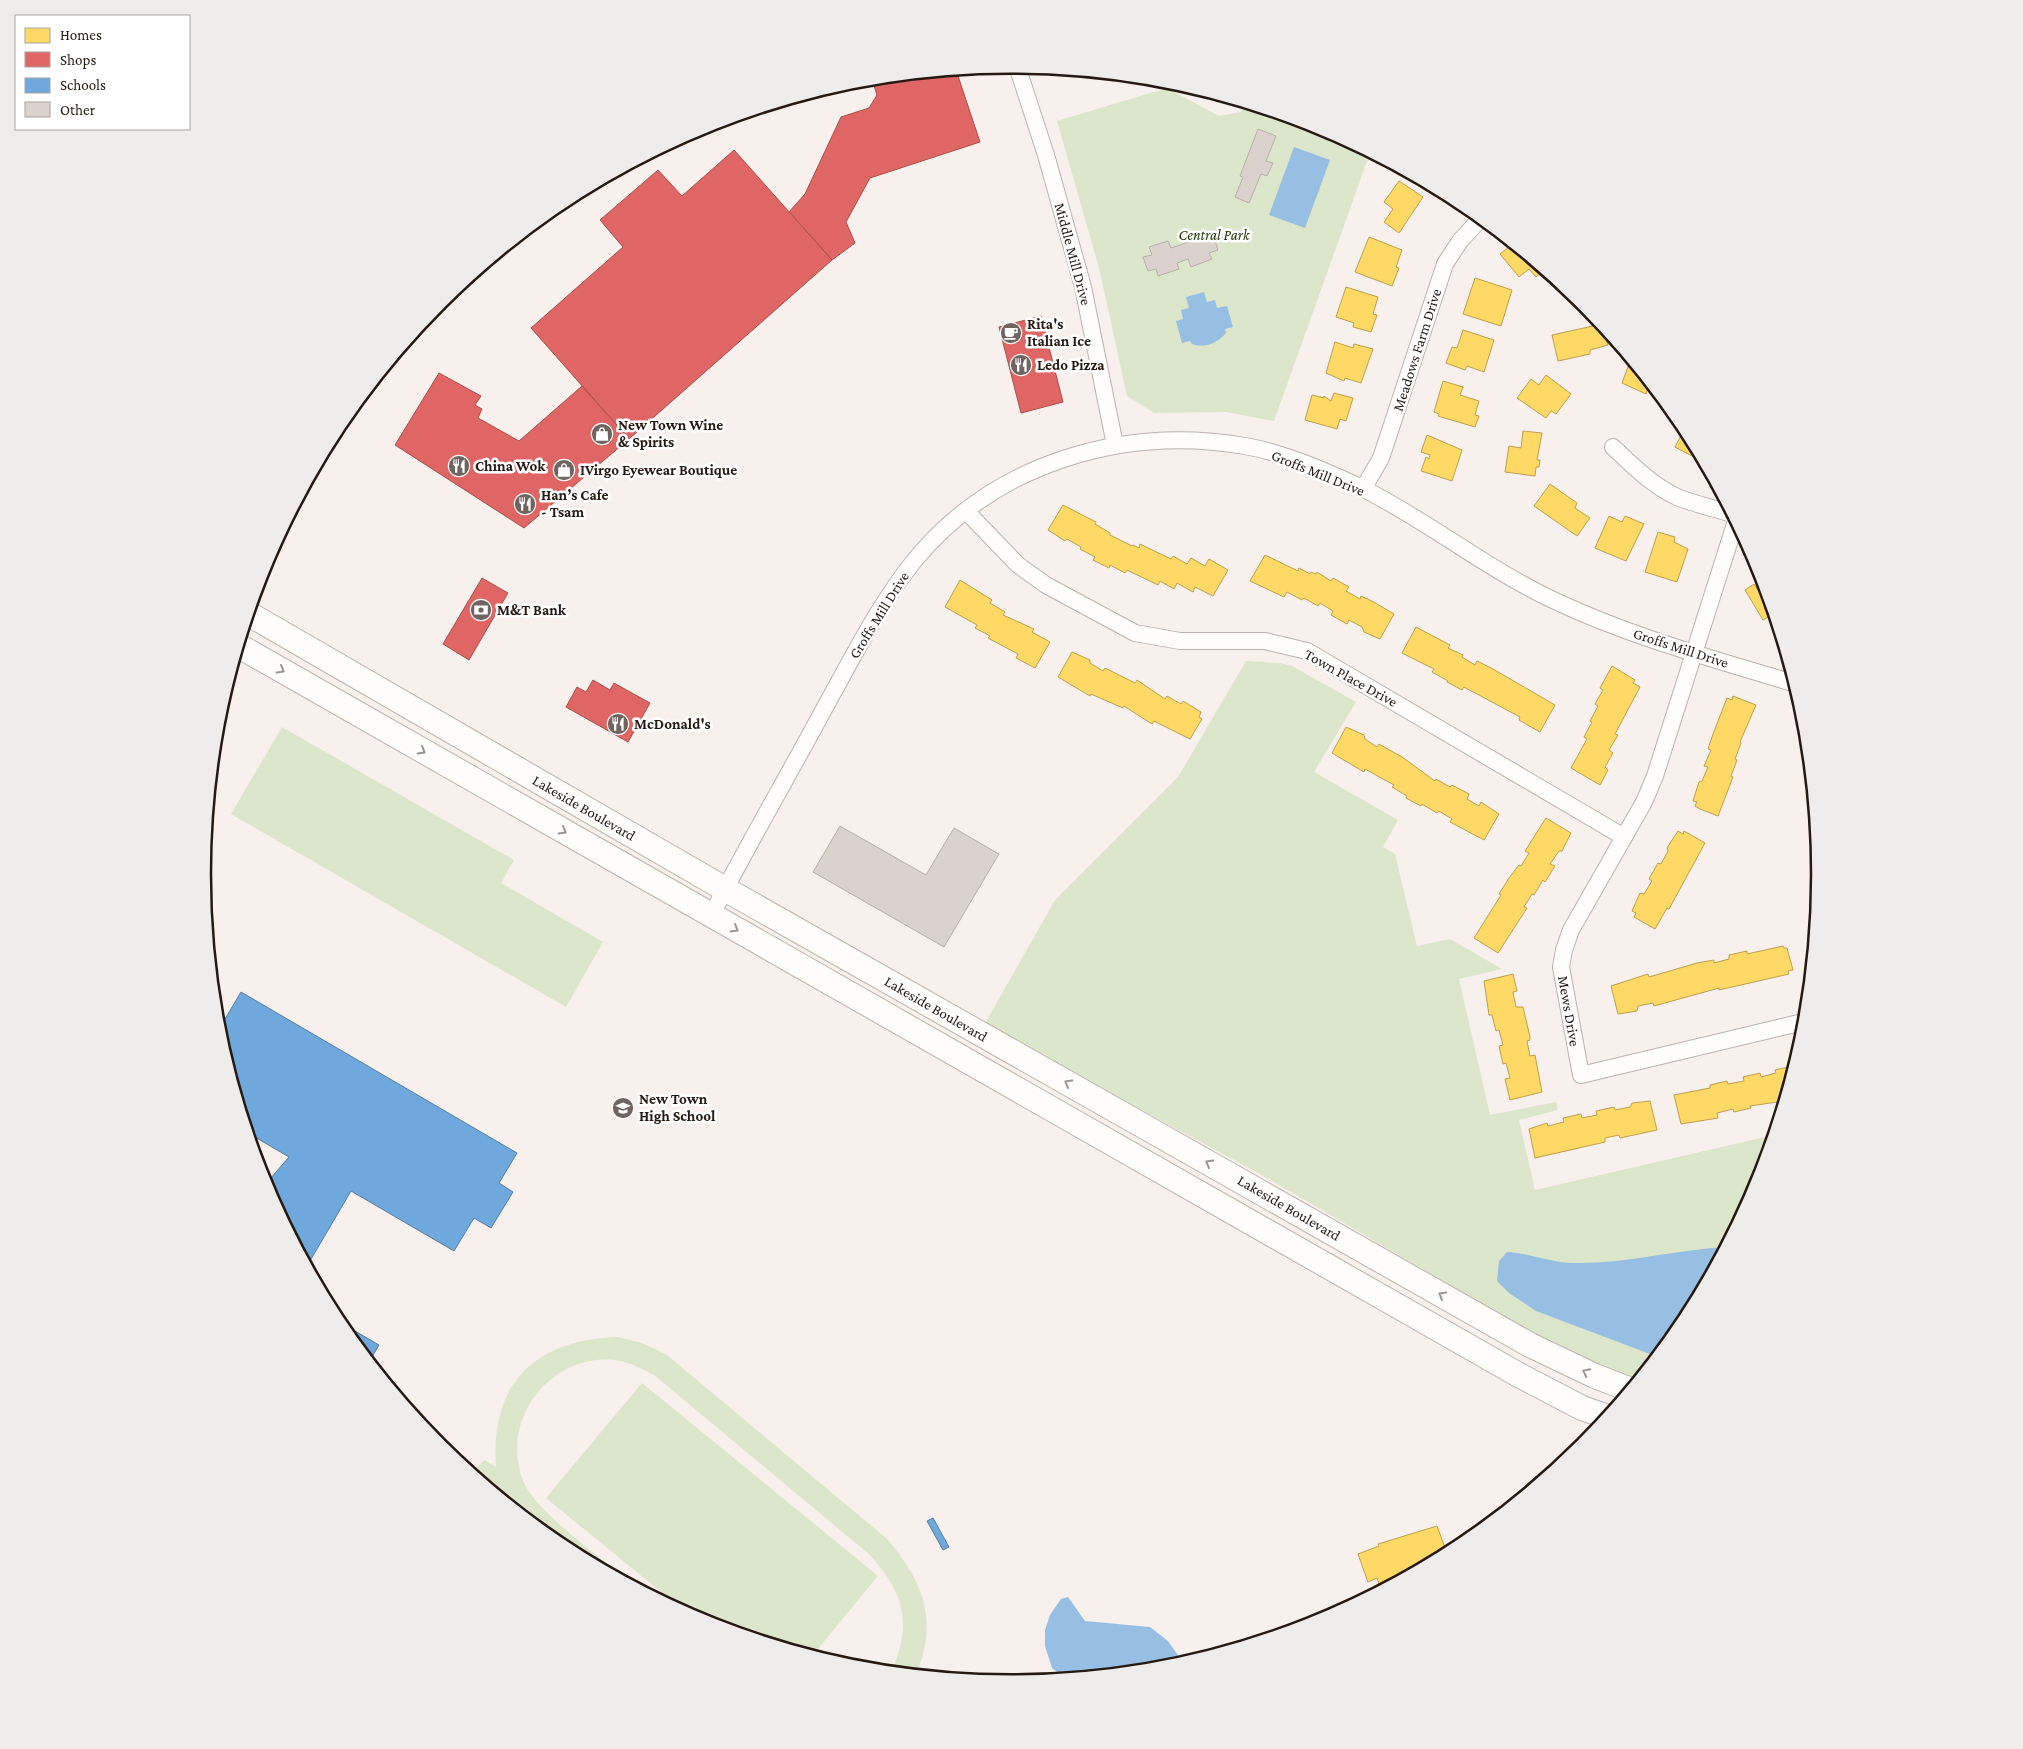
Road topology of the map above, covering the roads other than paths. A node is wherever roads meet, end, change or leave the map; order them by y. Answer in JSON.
{"nodes":[{"id":1,"x":1020,"y":74,"type":"edge"},
{"id":2,"x":1476,"y":223,"type":"edge"},
{"id":3,"x":1115,"y":445,"type":"junction"},
{"id":4,"x":1613,"y":447,"type":"dead end"},
{"id":5,"x":1363,"y":489,"type":"junction"},
{"id":6,"x":966,"y":511,"type":"junction"},
{"id":7,"x":1726,"y":512,"type":"edge"},
{"id":8,"x":1734,"y":528,"type":"edge"},
{"id":9,"x":253,"y":617,"type":"edge"},
{"id":10,"x":244,"y":649,"type":"edge"},
{"id":11,"x":1695,"y":653,"type":"junction"},
{"id":12,"x":1788,"y":682,"type":"edge"},
{"id":13,"x":1624,"y":837,"type":"junction"},
{"id":14,"x":725,"y":889,"type":"junction"},
{"id":15,"x":711,"y":916,"type":"junction"},
{"id":16,"x":1798,"y":1023,"type":"edge"},
{"id":17,"x":1626,"y":1388,"type":"edge"},
{"id":18,"x":1602,"y":1415,"type":"edge"}],
"edges":[{"from":1,"to":3,"type":"street","name":"Middle Mill Drive"},
{"from":2,"to":5,"type":"street","name":"Meadows Farm Drive"},
{"from":3,"to":5,"type":"street","name":"Groffs Mill Drive"},
{"from":3,"to":6,"type":"street","name":"Groffs Mill Drive"},
{"from":4,"to":7,"type":"street"},
{"from":5,"to":11,"type":"street","name":"Groffs Mill Drive"},
{"from":6,"to":13,"type":"street","name":"Town Place Drive"},
{"from":6,"to":14,"type":"street","name":"Groffs Mill Drive"},
{"from":8,"to":11,"type":"street"},
{"from":9,"to":14,"type":"main road","name":"Lakeside Boulevard"},
{"from":10,"to":15,"type":"main road","name":"Lakeside Boulevard","one_way":true},
{"from":11,"to":12,"type":"street","name":"Groffs Mill Drive"},
{"from":11,"to":13,"type":"street","name":"Mews Drive"},
{"from":13,"to":16,"type":"street","name":"Mews Drive"},
{"from":14,"to":15,"type":"street","name":"Groffs Mill Drive"},
{"from":17,"to":14,"type":"main road","name":"Lakeside Boulevard","one_way":true},
{"from":15,"to":18,"type":"main road","name":"Lakeside Boulevard","one_way":true}]}
